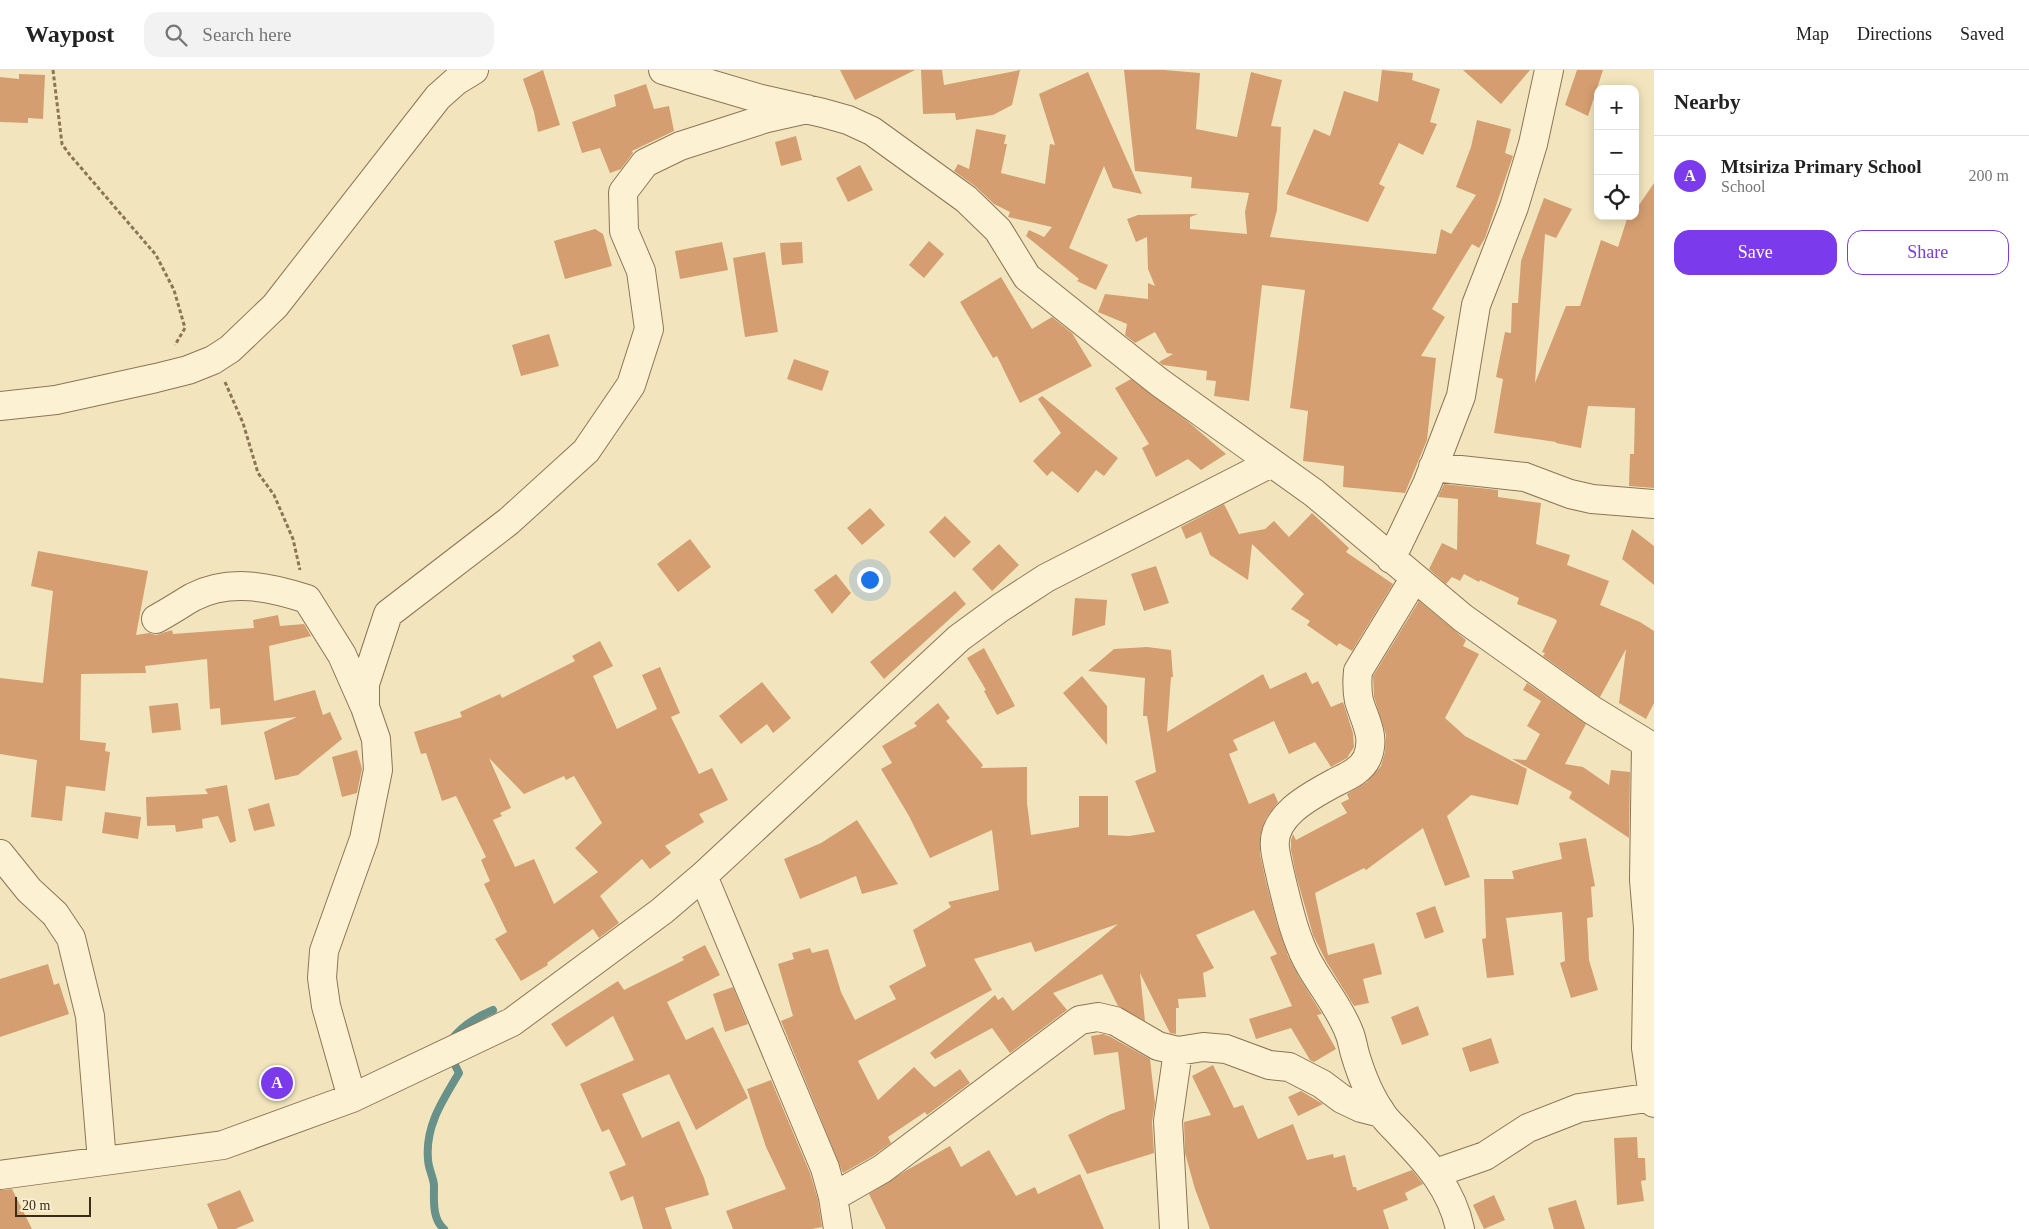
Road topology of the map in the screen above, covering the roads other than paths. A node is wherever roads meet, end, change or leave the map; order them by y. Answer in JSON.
{"nodes":[{"id":1,"x":474,"y":70,"type":"edge"},
{"id":2,"x":663,"y":70,"type":"edge"},
{"id":3,"x":1549,"y":70,"type":"edge"},
{"id":4,"x":807,"y":109,"type":"junction"},
{"id":5,"x":0,"y":406,"type":"edge"},
{"id":6,"x":1272,"y":462,"type":"junction"},
{"id":7,"x":1433,"y":467,"type":"junction"},
{"id":8,"x":1654,"y":504,"type":"edge"},
{"id":9,"x":1391,"y":559,"type":"junction"},
{"id":10,"x":1414,"y":579,"type":"junction"},
{"id":11,"x":156,"y":619,"type":"dead end"},
{"id":12,"x":365,"y":707,"type":"junction"},
{"id":13,"x":1650,"y":746,"type":"edge"},
{"id":14,"x":0,"y":854,"type":"edge"},
{"id":15,"x":703,"y":876,"type":"junction"},
{"id":16,"x":1178,"y":1051,"type":"junction"},
{"id":17,"x":352,"y":1098,"type":"junction"},
{"id":18,"x":1654,"y":1100,"type":"edge"},
{"id":19,"x":1381,"y":1113,"type":"junction"},
{"id":20,"x":102,"y":1161,"type":"junction"},
{"id":21,"x":1436,"y":1173,"type":"junction"},
{"id":22,"x":0,"y":1175,"type":"edge"},
{"id":23,"x":833,"y":1197,"type":"junction"},
{"id":24,"x":838,"y":1229,"type":"edge"},
{"id":25,"x":1174,"y":1229,"type":"edge"},
{"id":26,"x":1460,"y":1229,"type":"edge"}],
"edges":[{"from":1,"to":5,"type":"street"},
{"from":2,"to":4,"type":"street"},
{"from":3,"to":7,"type":"street"},
{"from":4,"to":6,"type":"street"},
{"from":4,"to":12,"type":"street"},
{"from":6,"to":9,"type":"street"},
{"from":6,"to":15,"type":"street"},
{"from":7,"to":8,"type":"street"},
{"from":7,"to":9,"type":"street"},
{"from":9,"to":10,"type":"street"},
{"from":10,"to":13,"type":"street"},
{"from":10,"to":19,"type":"street"},
{"from":11,"to":12,"type":"street"},
{"from":12,"to":17,"type":"street"},
{"from":13,"to":18,"type":"street"},
{"from":14,"to":20,"type":"street"},
{"from":15,"to":17,"type":"street"},
{"from":15,"to":23,"type":"street"},
{"from":16,"to":19,"type":"street"},
{"from":16,"to":23,"type":"street"},
{"from":16,"to":25,"type":"street"},
{"from":17,"to":20,"type":"street"},
{"from":18,"to":21,"type":"street"},
{"from":19,"to":21,"type":"street"},
{"from":20,"to":22,"type":"street"},
{"from":21,"to":26,"type":"street"},
{"from":23,"to":24,"type":"street"}]}
